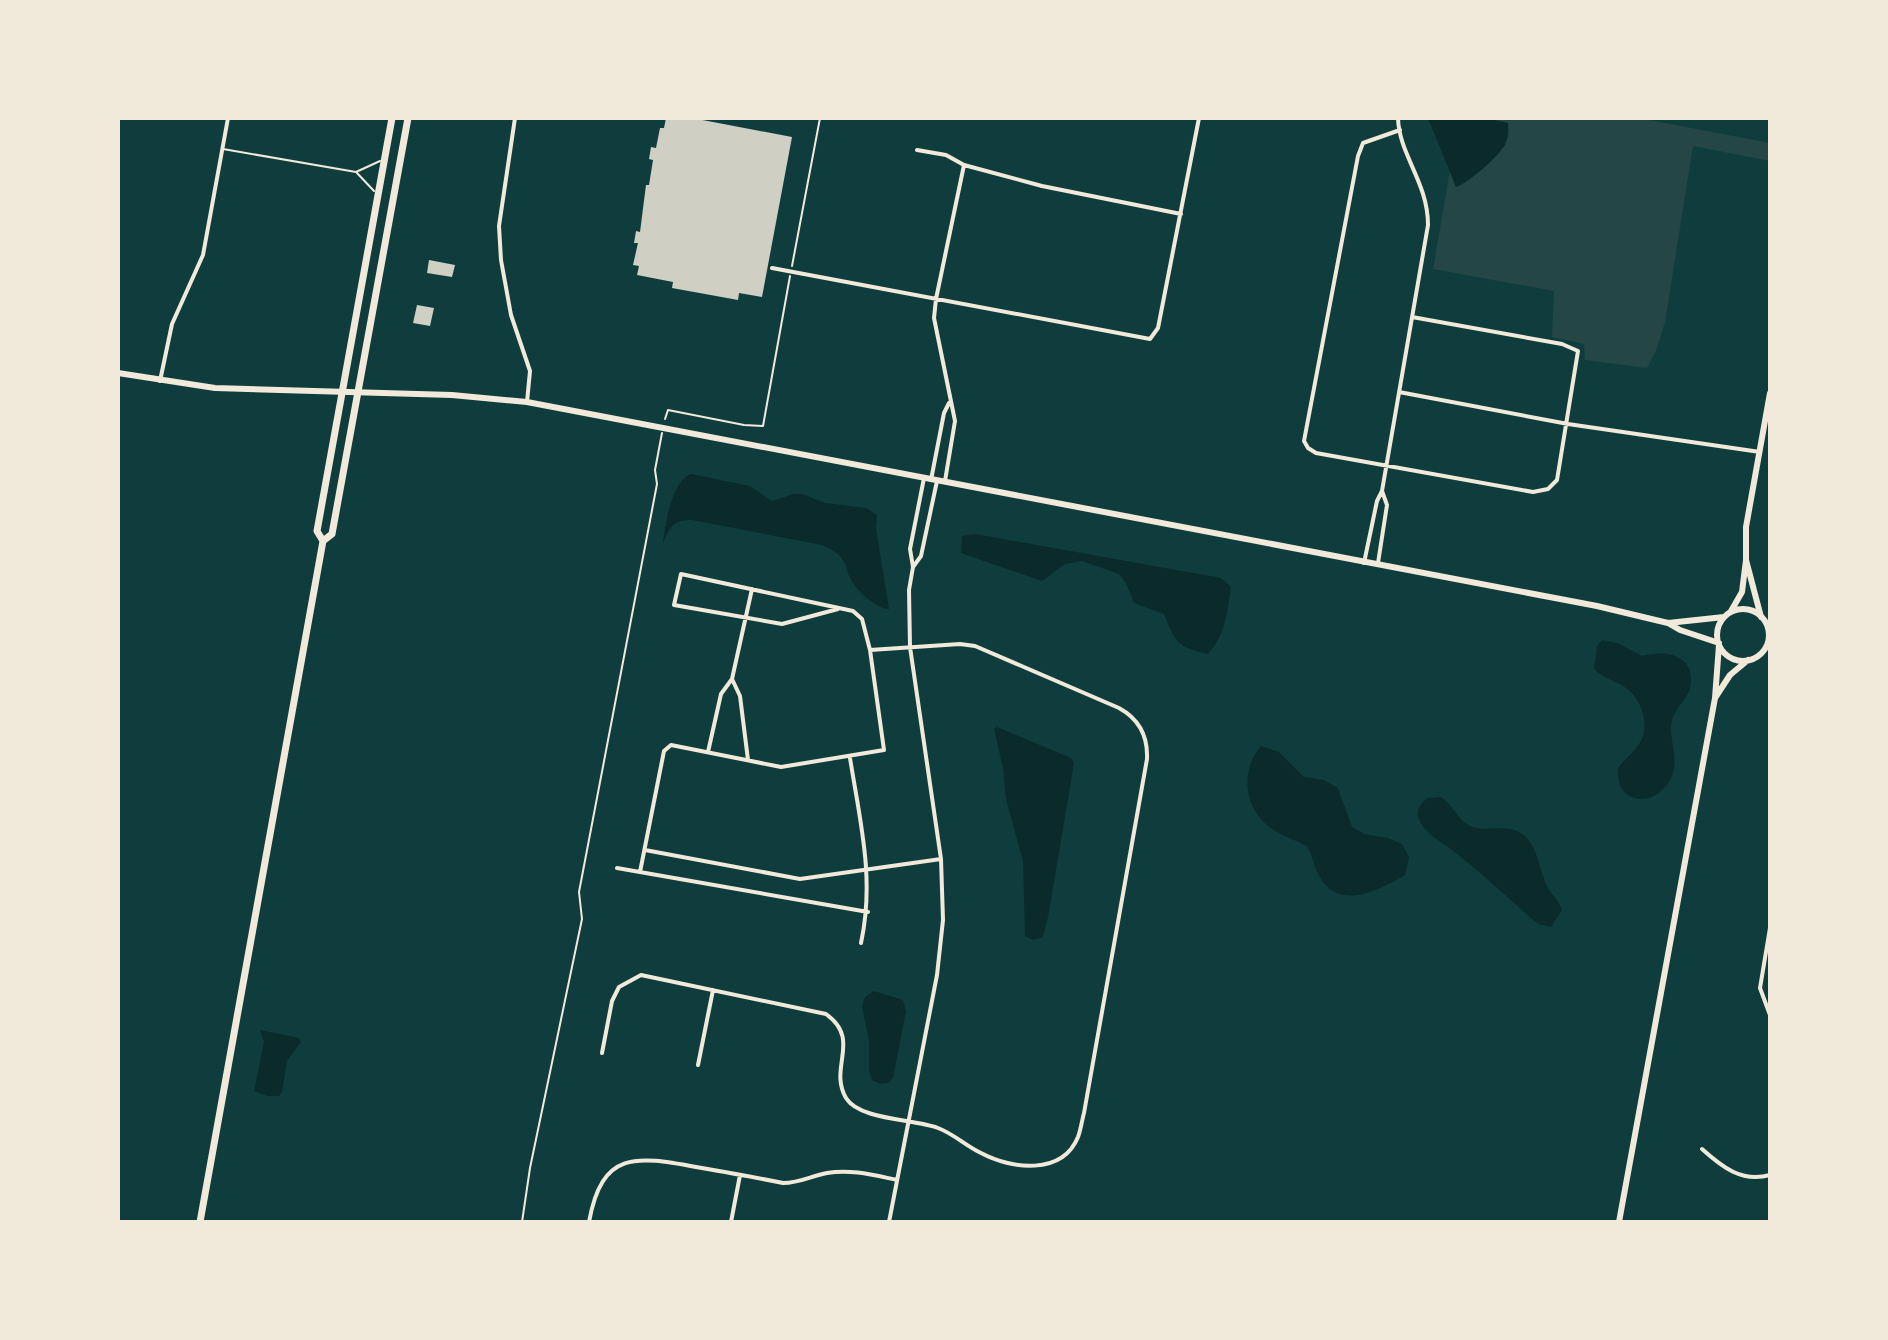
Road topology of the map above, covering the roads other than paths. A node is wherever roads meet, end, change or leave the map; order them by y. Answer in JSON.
{"nodes":[{"id":1,"x":228,"y":118,"type":"edge"},
{"id":2,"x":392,"y":118,"type":"edge"},
{"id":3,"x":408,"y":118,"type":"edge"},
{"id":4,"x":515,"y":118,"type":"edge"},
{"id":5,"x":1199,"y":118,"type":"edge"},
{"id":6,"x":1398,"y":118,"type":"edge"},
{"id":7,"x":1400,"y":130,"type":"junction"},
{"id":8,"x":223,"y":149,"type":"junction"},
{"id":9,"x":917,"y":150,"type":"dead end"},
{"id":10,"x":385,"y":159,"type":"junction"},
{"id":11,"x":964,"y":165,"type":"junction"},
{"id":12,"x":356,"y":172,"type":"junction"},
{"id":13,"x":378,"y":196,"type":"junction"},
{"id":14,"x":1181,"y":214,"type":"junction"},
{"id":15,"x":772,"y":268,"type":"dead end"},
{"id":16,"x":936,"y":299,"type":"junction"},
{"id":17,"x":1412,"y":317,"type":"junction"},
{"id":18,"x":118,"y":373,"type":"edge"},
{"id":19,"x":160,"y":381,"type":"junction"},
{"id":20,"x":342,"y":392,"type":"junction"},
{"id":21,"x":1399,"y":392,"type":"junction"},
{"id":22,"x":357,"y":393,"type":"junction"},
{"id":23,"x":1770,"y":393,"type":"edge"},
{"id":24,"x":950,"y":401,"type":"junction"},
{"id":25,"x":527,"y":402,"type":"junction"},
{"id":26,"x":1568,"y":422,"type":"junction"},
{"id":27,"x":1760,"y":452,"type":"junction"},
{"id":28,"x":1387,"y":465,"type":"junction"},
{"id":29,"x":934,"y":480,"type":"junction"},
{"id":30,"x":1382,"y":491,"type":"junction"},
{"id":31,"x":323,"y":541,"type":"junction"},
{"id":32,"x":1746,"y":560,"type":"junction"},
{"id":33,"x":1364,"y":563,"type":"junction"},
{"id":34,"x":1378,"y":565,"type":"junction"},
{"id":35,"x":913,"y":567,"type":"junction"},
{"id":36,"x":752,"y":589,"type":"junction"},
{"id":37,"x":838,"y":609,"type":"junction"},
{"id":38,"x":1727,"y":615,"type":"junction"},
{"id":39,"x":745,"y":617,"type":"junction"},
{"id":40,"x":1765,"y":622,"type":"edge"},
{"id":41,"x":1668,"y":623,"type":"junction"},
{"id":42,"x":1719,"y":644,"type":"junction"},
{"id":43,"x":910,"y":647,"type":"junction"},
{"id":44,"x":870,"y":650,"type":"junction"},
{"id":45,"x":1770,"y":652,"type":"edge"},
{"id":46,"x":1758,"y":655,"type":"junction"},
{"id":47,"x":1748,"y":660,"type":"junction"},
{"id":48,"x":732,"y":679,"type":"junction"},
{"id":49,"x":1715,"y":698,"type":"junction"},
{"id":50,"x":708,"y":752,"type":"junction"},
{"id":51,"x":850,"y":758,"type":"junction"},
{"id":52,"x":748,"y":760,"type":"junction"},
{"id":53,"x":645,"y":850,"type":"junction"},
{"id":54,"x":941,"y":859,"type":"junction"},
{"id":55,"x":617,"y":868,"type":"dead end"},
{"id":56,"x":868,"y":871,"type":"junction"},
{"id":57,"x":640,"y":872,"type":"junction"},
{"id":58,"x":868,"y":912,"type":"junction"},
{"id":59,"x":1770,"y":928,"type":"edge"},
{"id":60,"x":861,"y":943,"type":"dead end"},
{"id":61,"x":713,"y":990,"type":"junction"},
{"id":62,"x":1770,"y":1015,"type":"edge"},
{"id":63,"x":602,"y":1053,"type":"dead end"},
{"id":64,"x":698,"y":1065,"type":"dead end"},
{"id":65,"x":908,"y":1120,"type":"junction"},
{"id":66,"x":1702,"y":1149,"type":"dead end"},
{"id":67,"x":740,"y":1175,"type":"junction"},
{"id":68,"x":1770,"y":1175,"type":"edge"},
{"id":69,"x":897,"y":1180,"type":"junction"},
{"id":70,"x":200,"y":1222,"type":"edge"},
{"id":71,"x":589,"y":1222,"type":"edge"},
{"id":72,"x":731,"y":1222,"type":"edge"},
{"id":73,"x":889,"y":1222,"type":"edge"},
{"id":74,"x":1619,"y":1222,"type":"edge"}],
"edges":[{"from":1,"to":8,"type":"street"},
{"from":2,"to":10,"type":"main road"},
{"from":3,"to":22,"type":"main road"},
{"from":4,"to":25,"type":"street"},
{"from":5,"to":14,"type":"street"},
{"from":6,"to":7,"type":"street"},
{"from":7,"to":17,"type":"street"},
{"from":7,"to":28,"type":"street"},
{"from":8,"to":12,"type":"lane"},
{"from":8,"to":19,"type":"street"},
{"from":9,"to":11,"type":"street"},
{"from":10,"to":12,"type":"lane"},
{"from":10,"to":13,"type":"main road"},
{"from":11,"to":14,"type":"street"},
{"from":11,"to":16,"type":"street"},
{"from":12,"to":13,"type":"lane"},
{"from":13,"to":20,"type":"main road"},
{"from":14,"to":16,"type":"street"},
{"from":15,"to":16,"type":"street"},
{"from":16,"to":24,"type":"street"},
{"from":17,"to":21,"type":"street"},
{"from":17,"to":26,"type":"street"},
{"from":18,"to":19,"type":"street"},
{"from":19,"to":20,"type":"street"},
{"from":20,"to":22,"type":"street"},
{"from":20,"to":31,"type":"main road"},
{"from":21,"to":26,"type":"street"},
{"from":21,"to":28,"type":"street"},
{"from":22,"to":25,"type":"street"},
{"from":22,"to":31,"type":"main road"},
{"from":23,"to":27,"type":"street"},
{"from":24,"to":29,"type":"street"},
{"from":24,"to":29,"type":"street"},
{"from":25,"to":29,"type":"street"},
{"from":26,"to":27,"type":"street"},
{"from":26,"to":28,"type":"street"},
{"from":27,"to":32,"type":"street"},
{"from":28,"to":30,"type":"street"},
{"from":29,"to":33,"type":"street"},
{"from":29,"to":35,"type":"street"},
{"from":29,"to":35,"type":"street"},
{"from":30,"to":33,"type":"street"},
{"from":30,"to":34,"type":"street"},
{"from":31,"to":70,"type":"main road"},
{"from":32,"to":38,"type":"street"},
{"from":32,"to":40,"type":"street"},
{"from":33,"to":34,"type":"street"},
{"from":34,"to":41,"type":"street"},
{"from":35,"to":43,"type":"street"},
{"from":36,"to":37,"type":"street"},
{"from":36,"to":39,"type":"street"},
{"from":36,"to":39,"type":"street"},
{"from":37,"to":39,"type":"street"},
{"from":37,"to":44,"type":"street"},
{"from":38,"to":40,"type":"street"},
{"from":38,"to":41,"type":"street"},
{"from":38,"to":42,"type":"street"},
{"from":39,"to":48,"type":"street"},
{"from":40,"to":46,"type":"street"},
{"from":41,"to":42,"type":"street"},
{"from":42,"to":47,"type":"street"},
{"from":42,"to":49,"type":"street"},
{"from":43,"to":44,"type":"street"},
{"from":43,"to":54,"type":"street"},
{"from":43,"to":65,"type":"street"},
{"from":44,"to":51,"type":"street"},
{"from":45,"to":46,"type":"street"},
{"from":46,"to":47,"type":"street"},
{"from":47,"to":49,"type":"street"},
{"from":48,"to":50,"type":"street"},
{"from":48,"to":52,"type":"street"},
{"from":49,"to":74,"type":"street"},
{"from":50,"to":52,"type":"street"},
{"from":50,"to":53,"type":"street"},
{"from":51,"to":52,"type":"street"},
{"from":51,"to":56,"type":"street"},
{"from":53,"to":56,"type":"street"},
{"from":53,"to":57,"type":"street"},
{"from":54,"to":56,"type":"street"},
{"from":54,"to":65,"type":"street"},
{"from":55,"to":57,"type":"street"},
{"from":56,"to":58,"type":"street"},
{"from":57,"to":58,"type":"street"},
{"from":58,"to":60,"type":"street"},
{"from":59,"to":62,"type":"street"},
{"from":61,"to":63,"type":"street"},
{"from":61,"to":64,"type":"street"},
{"from":61,"to":65,"type":"street"},
{"from":65,"to":69,"type":"street"},
{"from":66,"to":68,"type":"street"},
{"from":67,"to":69,"type":"street"},
{"from":67,"to":71,"type":"street"},
{"from":67,"to":72,"type":"street"},
{"from":69,"to":73,"type":"street"}]}
